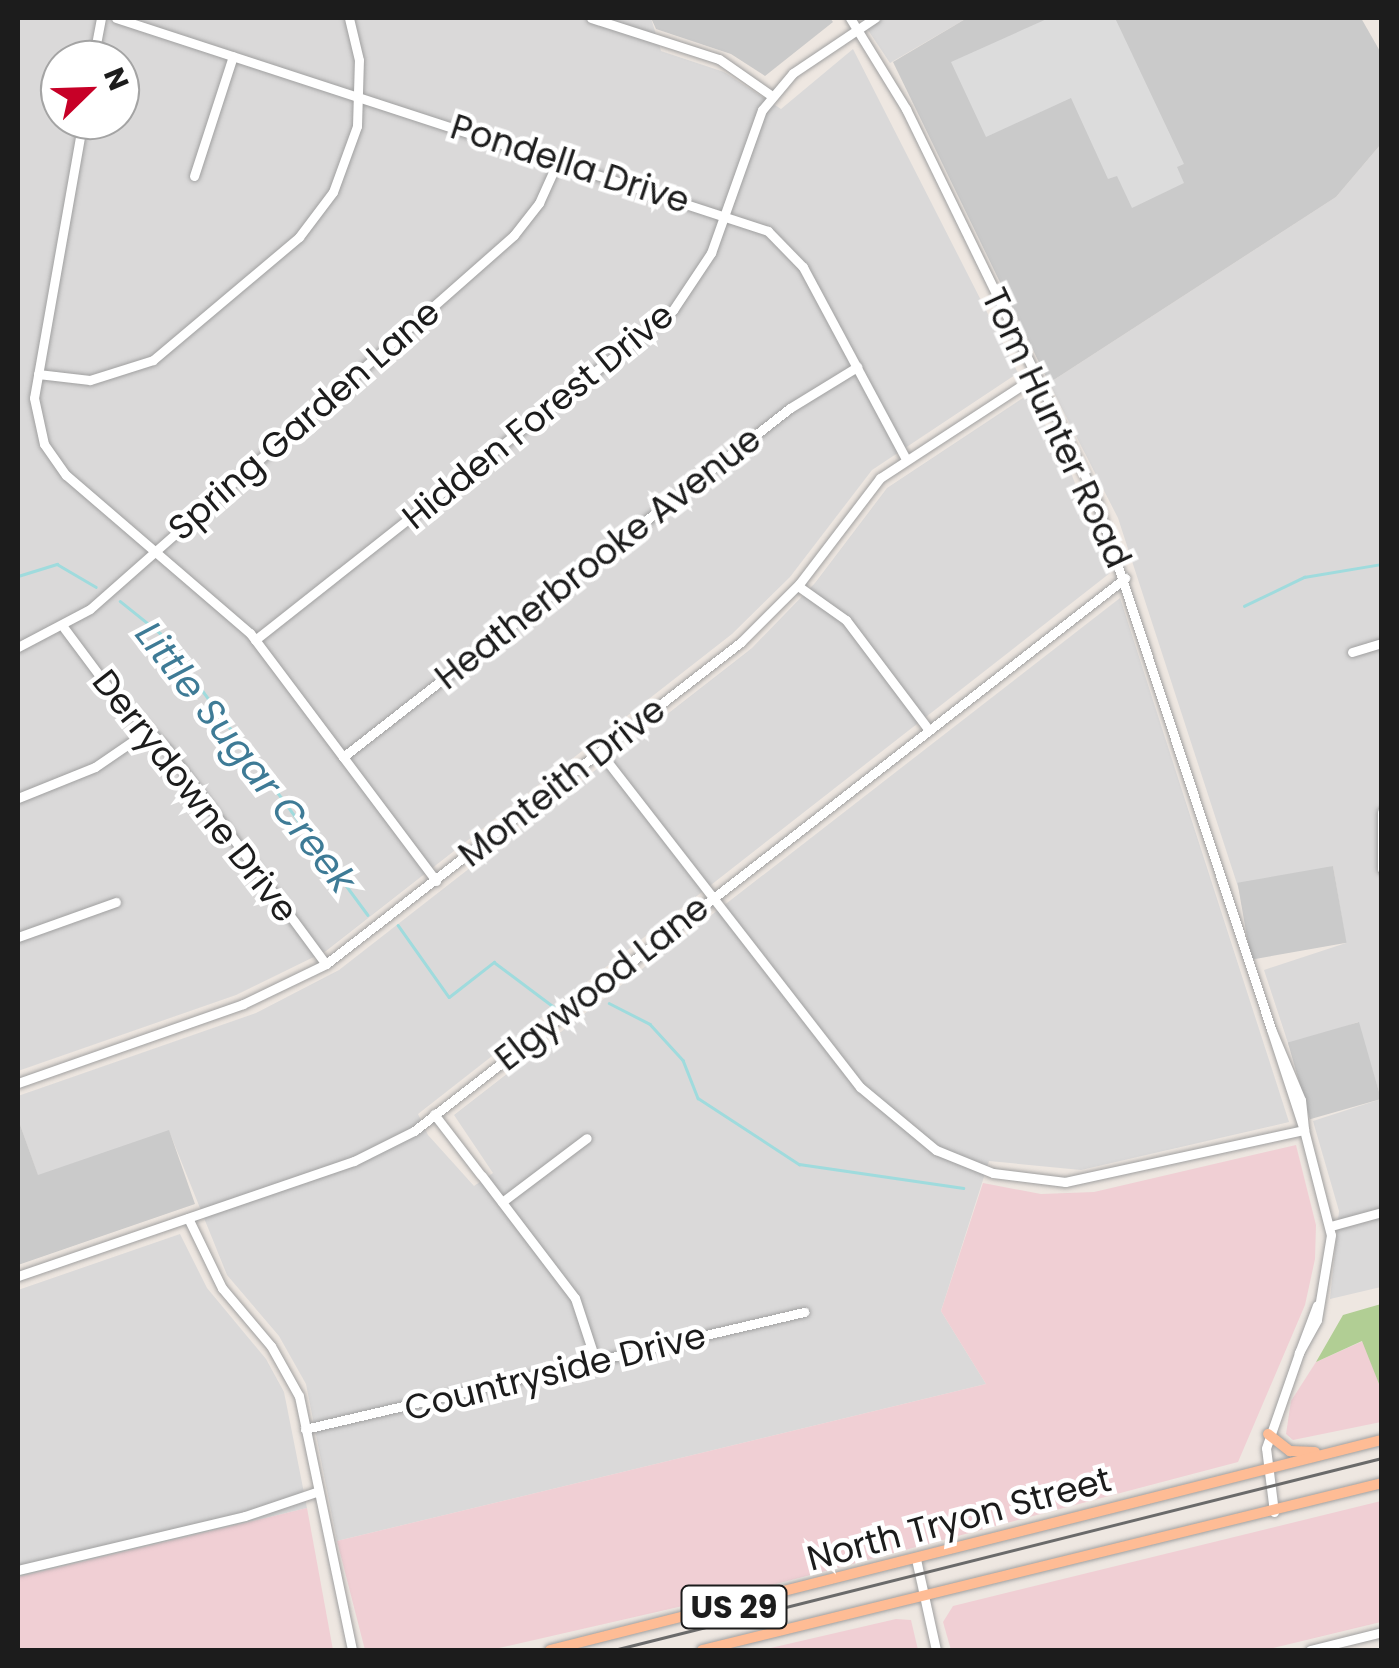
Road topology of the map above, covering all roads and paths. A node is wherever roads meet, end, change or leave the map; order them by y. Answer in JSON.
{"nodes":[{"id":1,"x":116,"y":18,"type":"edge"},
{"id":2,"x":349,"y":18,"type":"edge"},
{"id":3,"x":590,"y":18,"type":"edge"},
{"id":4,"x":850,"y":18,"type":"edge"},
{"id":5,"x":875,"y":18,"type":"edge"},
{"id":6,"x":858,"y":28,"type":"junction"},
{"id":7,"x":233,"y":56,"type":"junction"},
{"id":8,"x":772,"y":96,"type":"junction"},
{"id":9,"x":361,"y":97,"type":"junction"},
{"id":10,"x":79,"y":140,"type":"edge"},
{"id":11,"x":558,"y":160,"type":"junction"},
{"id":12,"x":194,"y":176,"type":"dead end"},
{"id":13,"x":724,"y":214,"type":"junction"},
{"id":14,"x":858,"y":367,"type":"junction"},
{"id":15,"x":38,"y":374,"type":"junction"},
{"id":16,"x":1036,"y":376,"type":"junction"},
{"id":17,"x":906,"y":459,"type":"junction"},
{"id":18,"x":156,"y":550,"type":"junction"},
{"id":19,"x":1125,"y":578,"type":"junction"},
{"id":20,"x":798,"y":586,"type":"junction"},
{"id":21,"x":64,"y":628,"type":"junction"},
{"id":22,"x":255,"y":640,"type":"junction"},
{"id":23,"x":1382,"y":643,"type":"edge"},
{"id":24,"x":18,"y":647,"type":"edge"},
{"id":25,"x":1352,"y":652,"type":"dead end"},
{"id":26,"x":149,"y":730,"type":"junction"},
{"id":27,"x":929,"y":730,"type":"junction"},
{"id":28,"x":600,"y":752,"type":"junction"},
{"id":29,"x":344,"y":757,"type":"junction"},
{"id":30,"x":18,"y":798,"type":"edge"},
{"id":31,"x":1382,"y":812,"type":"edge"},
{"id":32,"x":1382,"y":869,"type":"edge"},
{"id":33,"x":436,"y":881,"type":"junction"},
{"id":34,"x":713,"y":898,"type":"junction"},
{"id":35,"x":116,"y":902,"type":"dead end"},
{"id":36,"x":18,"y":936,"type":"edge"},
{"id":37,"x":326,"y":964,"type":"junction"},
{"id":38,"x":18,"y":1083,"type":"edge"},
{"id":39,"x":434,"y":1114,"type":"junction"},
{"id":40,"x":1304,"y":1130,"type":"junction"},
{"id":41,"x":587,"y":1138,"type":"dead end"},
{"id":42,"x":502,"y":1202,"type":"junction"},
{"id":43,"x":1382,"y":1212,"type":"edge"},
{"id":44,"x":188,"y":1218,"type":"junction"},
{"id":45,"x":1331,"y":1226,"type":"junction"},
{"id":46,"x":18,"y":1276,"type":"edge"},
{"id":47,"x":804,"y":1312,"type":"dead end"},
{"id":48,"x":596,"y":1362,"type":"junction"},
{"id":49,"x":305,"y":1429,"type":"junction"},
{"id":50,"x":1268,"y":1434,"type":"junction"},
{"id":51,"x":1382,"y":1440,"type":"edge"},
{"id":52,"x":1331,"y":1452,"type":"junction"},
{"id":53,"x":1267,"y":1468,"type":"junction"},
{"id":54,"x":1382,"y":1483,"type":"edge"},
{"id":55,"x":316,"y":1492,"type":"junction"},
{"id":56,"x":1274,"y":1512,"type":"junction"},
{"id":57,"x":916,"y":1559,"type":"junction"},
{"id":58,"x":18,"y":1570,"type":"edge"},
{"id":59,"x":924,"y":1600,"type":"junction"},
{"id":60,"x":1382,"y":1632,"type":"edge"},
{"id":61,"x":352,"y":1650,"type":"edge"},
{"id":62,"x":550,"y":1650,"type":"edge"},
{"id":63,"x":702,"y":1650,"type":"edge"},
{"id":64,"x":936,"y":1650,"type":"edge"},
{"id":65,"x":1310,"y":1650,"type":"edge"}],
"edges":[{"from":1,"to":7,"type":"street","name":"Pondella Drive"},
{"from":2,"to":9,"type":"street"},
{"from":3,"to":8,"type":"street"},
{"from":4,"to":6,"type":"street","name":"Tom Hunter Road"},
{"from":5,"to":6,"type":"street","name":"Hidden Forest Drive"},
{"from":6,"to":8,"type":"street","name":"Hidden Forest Drive"},
{"from":6,"to":16,"type":"street","name":"Tom Hunter Road"},
{"from":7,"to":9,"type":"street","name":"Pondella Drive"},
{"from":7,"to":12,"type":"street"},
{"from":8,"to":13,"type":"street","name":"Hidden Forest Drive"},
{"from":9,"to":11,"type":"street","name":"Pondella Drive"},
{"from":9,"to":15,"type":"street"},
{"from":10,"to":15,"type":"street"},
{"from":11,"to":13,"type":"street","name":"Pondella Drive"},
{"from":11,"to":18,"type":"street","name":"Spring Garden Lane"},
{"from":13,"to":14,"type":"street","name":"Pondella Drive"},
{"from":13,"to":22,"type":"street","name":"Hidden Forest Drive"},
{"from":14,"to":17,"type":"street","name":"Pondella Drive"},
{"from":14,"to":29,"type":"street","name":"Heatherbrooke Avenue"},
{"from":15,"to":18,"type":"street"},
{"from":16,"to":17,"type":"street","name":"Monteith Drive"},
{"from":16,"to":19,"type":"street","name":"Tom Hunter Road"},
{"from":17,"to":20,"type":"street","name":"Monteith Drive"},
{"from":18,"to":21,"type":"street","name":"Spring Garden Lane"},
{"from":18,"to":22,"type":"street"},
{"from":19,"to":27,"type":"street","name":"Elgywood Lane"},
{"from":19,"to":40,"type":"street","name":"Tom Hunter Road"},
{"from":20,"to":27,"type":"street"},
{"from":20,"to":28,"type":"street","name":"Monteith Drive"},
{"from":21,"to":24,"type":"street","name":"Spring Garden Lane"},
{"from":21,"to":26,"type":"street","name":"Derrydowne Drive"},
{"from":22,"to":29,"type":"street"},
{"from":23,"to":25,"type":"street"},
{"from":26,"to":30,"type":"street"},
{"from":26,"to":37,"type":"street","name":"Derrydowne Drive"},
{"from":27,"to":34,"type":"street","name":"Elgywood Lane"},
{"from":28,"to":33,"type":"street","name":"Monteith Drive"},
{"from":28,"to":34,"type":"street"},
{"from":29,"to":33,"type":"street"},
{"from":31,"to":32,"type":"street"},
{"from":33,"to":37,"type":"street","name":"Monteith Drive"},
{"from":34,"to":39,"type":"street","name":"Elgywood Lane"},
{"from":34,"to":40,"type":"street"},
{"from":35,"to":36,"type":"street"},
{"from":37,"to":38,"type":"street","name":"Monteith Drive"},
{"from":39,"to":42,"type":"street"},
{"from":39,"to":44,"type":"street","name":"Elgywood Lane"},
{"from":40,"to":45,"type":"street","name":"Tom Hunter Road"},
{"from":41,"to":42,"type":"street"},
{"from":42,"to":48,"type":"street"},
{"from":43,"to":45,"type":"street"},
{"from":44,"to":46,"type":"street","name":"Elgywood Lane"},
{"from":44,"to":49,"type":"street"},
{"from":45,"to":50,"type":"street","name":"Tom Hunter Road"},
{"from":47,"to":48,"type":"street","name":"Countryside Drive"},
{"from":48,"to":49,"type":"street","name":"Countryside Drive"},
{"from":49,"to":55,"type":"street"},
{"from":50,"to":52,"type":"main road"},
{"from":50,"to":53,"type":"street","name":"Tom Hunter Road"},
{"from":51,"to":52,"type":"main road","name":"North Tryon Street","number":"US 29"},
{"from":52,"to":53,"type":"main road","name":"North Tryon Street","number":"US 29"},
{"from":53,"to":56,"type":"street","name":"Tom Hunter Road"},
{"from":53,"to":57,"type":"main road","name":"North Tryon Street","number":"US 29"},
{"from":54,"to":56,"type":"main road","name":"North Tryon Street","number":"US 29"},
{"from":55,"to":58,"type":"street"},
{"from":55,"to":61,"type":"street"},
{"from":56,"to":59,"type":"main road","name":"North Tryon Street","number":"US 29"},
{"from":57,"to":59,"type":"street"},
{"from":57,"to":62,"type":"main road","name":"North Tryon Street","number":"US 29"},
{"from":59,"to":63,"type":"main road","name":"North Tryon Street","number":"US 29"},
{"from":59,"to":64,"type":"street"},
{"from":60,"to":65,"type":"street"}]}
